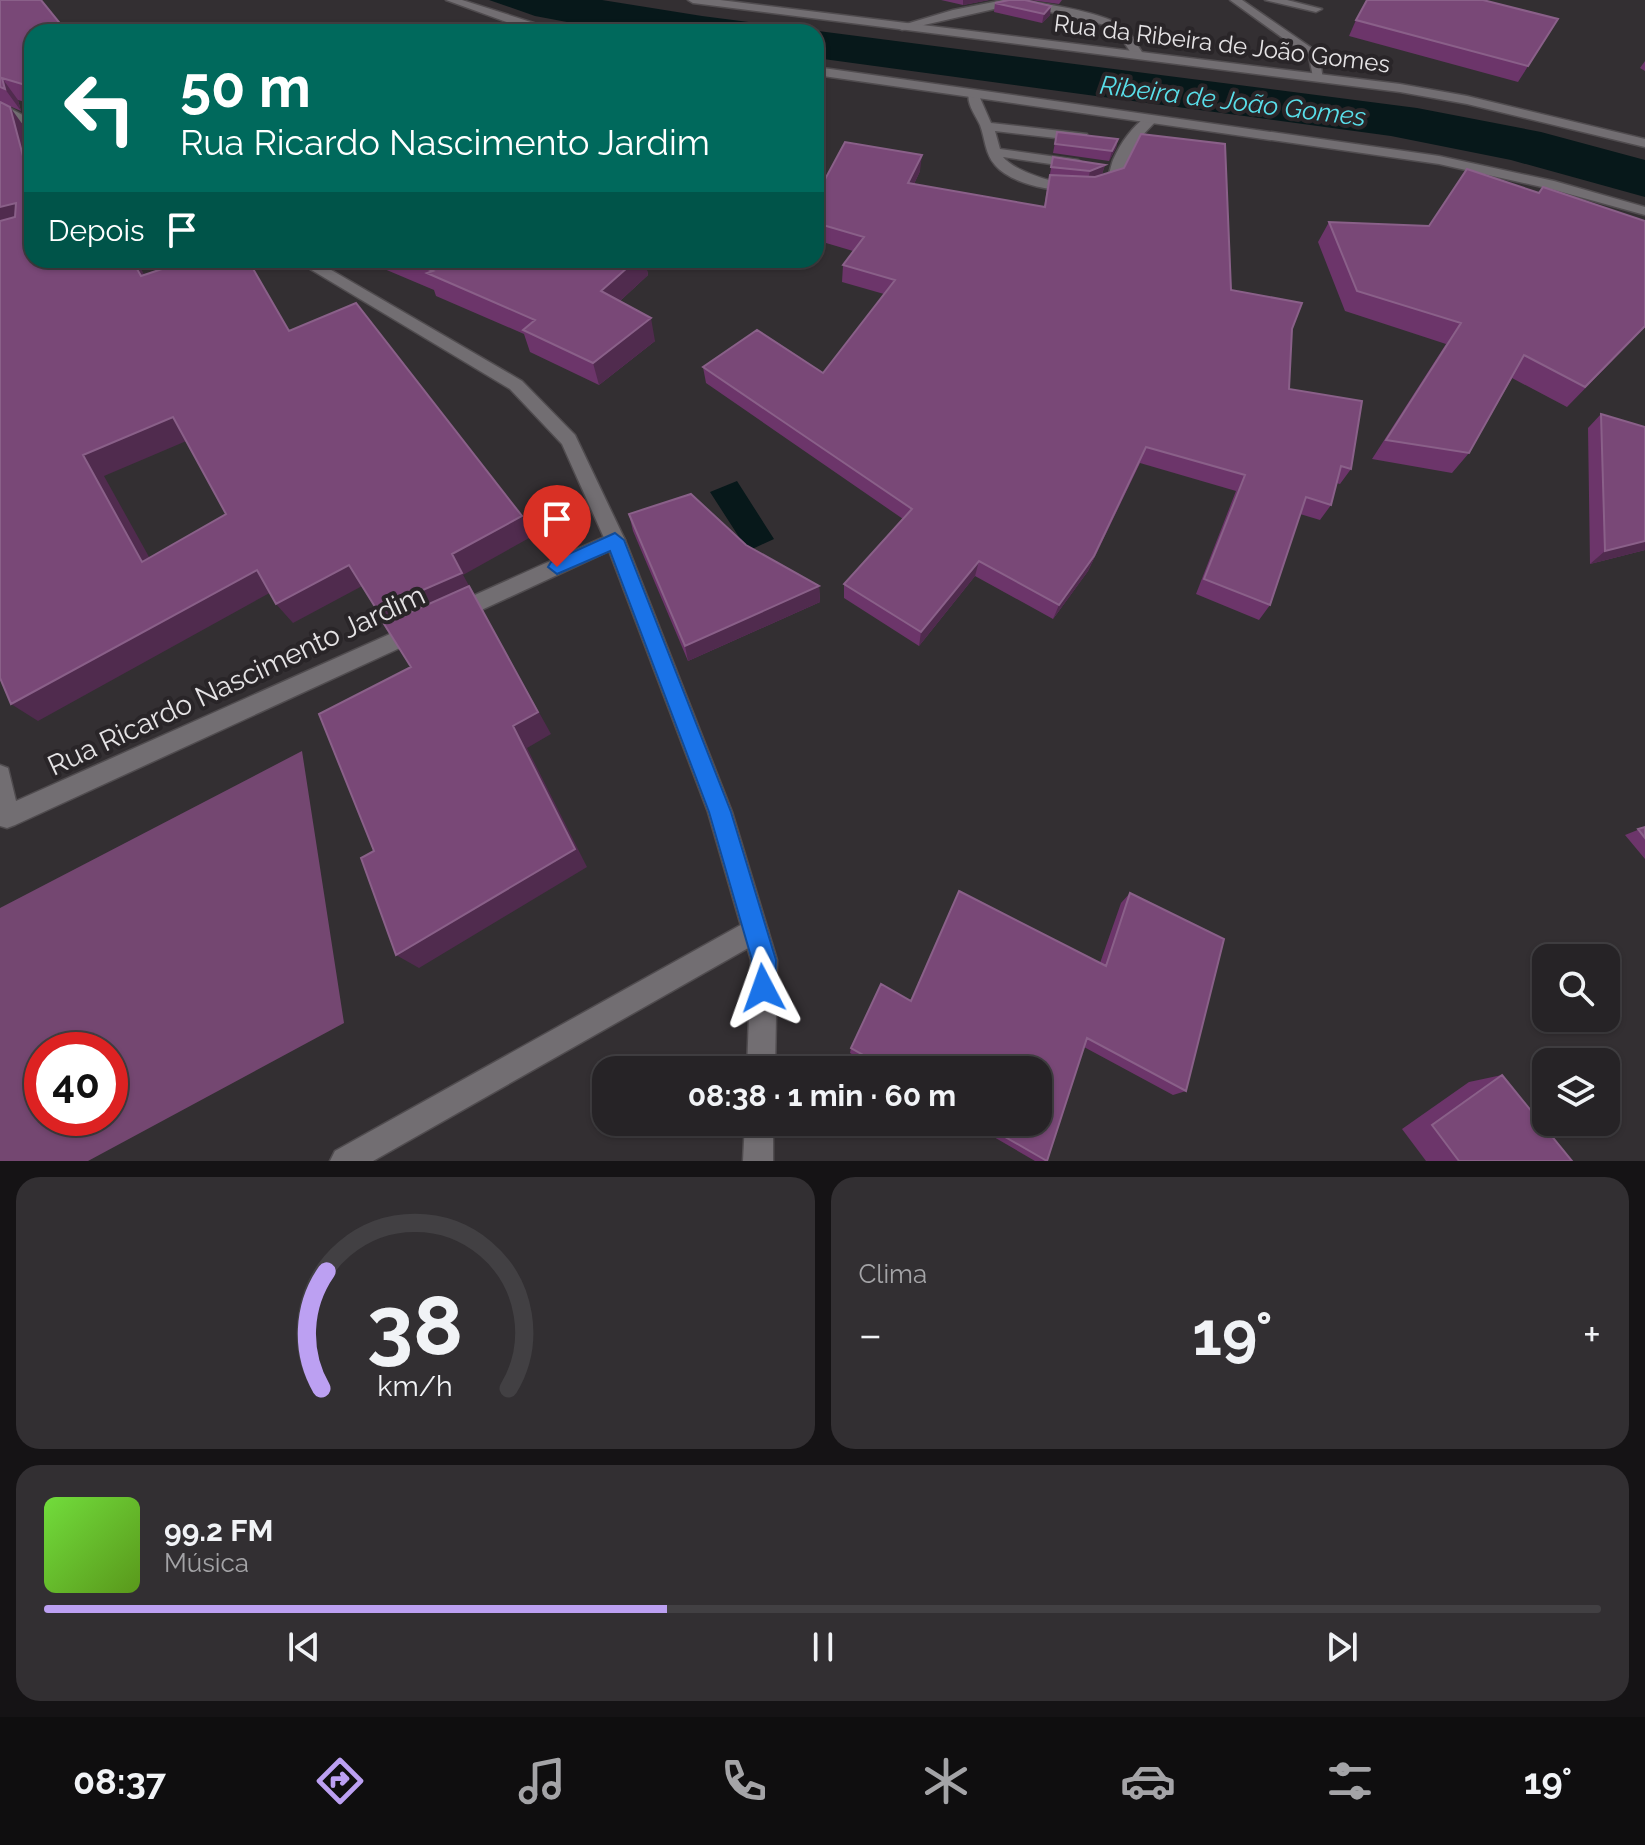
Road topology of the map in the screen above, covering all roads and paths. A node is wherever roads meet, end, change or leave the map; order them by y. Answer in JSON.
{"nodes":[{"id":1,"x":451,"y":0,"type":"edge"},
{"id":2,"x":693,"y":0,"type":"edge"},
{"id":3,"x":1048,"y":0,"type":"edge"},
{"id":4,"x":1074,"y":0,"type":"edge"},
{"id":5,"x":1235,"y":0,"type":"edge"},
{"id":6,"x":1270,"y":0,"type":"edge"},
{"id":7,"x":996,"y":3,"type":"edge"},
{"id":8,"x":1316,"y":9,"type":"dead end"},
{"id":9,"x":1083,"y":16,"type":"junction"},
{"id":10,"x":521,"y":24,"type":"edge"},
{"id":11,"x":902,"y":27,"type":"junction"},
{"id":12,"x":1138,"y":55,"type":"junction"},
{"id":13,"x":824,"y":72,"type":"edge"},
{"id":14,"x":1319,"y":77,"type":"junction"},
{"id":15,"x":973,"y":94,"type":"junction"},
{"id":16,"x":0,"y":107,"type":"edge"},
{"id":17,"x":1152,"y":119,"type":"junction"},
{"id":18,"x":24,"y":120,"type":"edge"},
{"id":19,"x":986,"y":126,"type":"junction"},
{"id":20,"x":1116,"y":141,"type":"junction"},
{"id":21,"x":1645,"y":143,"type":"edge"},
{"id":22,"x":995,"y":152,"type":"junction"},
{"id":23,"x":1086,"y":165,"type":"edge"},
{"id":24,"x":1101,"y":167,"type":"edge"},
{"id":25,"x":1116,"y":169,"type":"junction"},
{"id":26,"x":1645,"y":211,"type":"edge"},
{"id":27,"x":317,"y":268,"type":"edge"},
{"id":28,"x":615,"y":540,"type":"junction"},
{"id":29,"x":0,"y":776,"type":"edge"},
{"id":30,"x":755,"y":930,"type":"junction"},
{"id":31,"x":761,"y":1056,"type":"edge"},
{"id":32,"x":759,"y":1136,"type":"edge"},
{"id":33,"x":345,"y":1161,"type":"edge"},
{"id":34,"x":758,"y":1161,"type":"edge"}],
"edges":[{"from":1,"to":10,"type":"main road"},
{"from":2,"to":11,"type":"main road","name":"Rua da Ribeira de João Gomes"},
{"from":3,"to":9,"type":"main road"},
{"from":4,"to":9,"type":"main road"},
{"from":5,"to":14,"type":"main road"},
{"from":6,"to":8,"type":"main road"},
{"from":7,"to":9,"type":"main road"},
{"from":7,"to":11,"type":"main road"},
{"from":9,"to":12,"type":"main road"},
{"from":11,"to":12,"type":"main road","name":"Rua da Ribeira de João Gomes"},
{"from":12,"to":14,"type":"main road","name":"Rua da Ribeira de João Gomes"},
{"from":13,"to":15,"type":"main road"},
{"from":14,"to":21,"type":"main road","name":"Rua da Ribeira de João Gomes"},
{"from":15,"to":17,"type":"main road"},
{"from":15,"to":19,"type":"main road"},
{"from":16,"to":18,"type":"main road"},
{"from":17,"to":20,"type":"main road"},
{"from":17,"to":26,"type":"main road"},
{"from":19,"to":20,"type":"main road"},
{"from":19,"to":22,"type":"main road"},
{"from":20,"to":25,"type":"main road"},
{"from":22,"to":23,"type":"main road"},
{"from":22,"to":25,"type":"main road"},
{"from":24,"to":25,"type":"main road"},
{"from":27,"to":28,"type":"main road"},
{"from":28,"to":29,"type":"main road","name":"Rua Ricardo Nascimento Jardim"},
{"from":28,"to":30,"type":"main road"},
{"from":30,"to":31,"type":"main road"},
{"from":30,"to":33,"type":"main road"},
{"from":32,"to":34,"type":"main road"}]}
